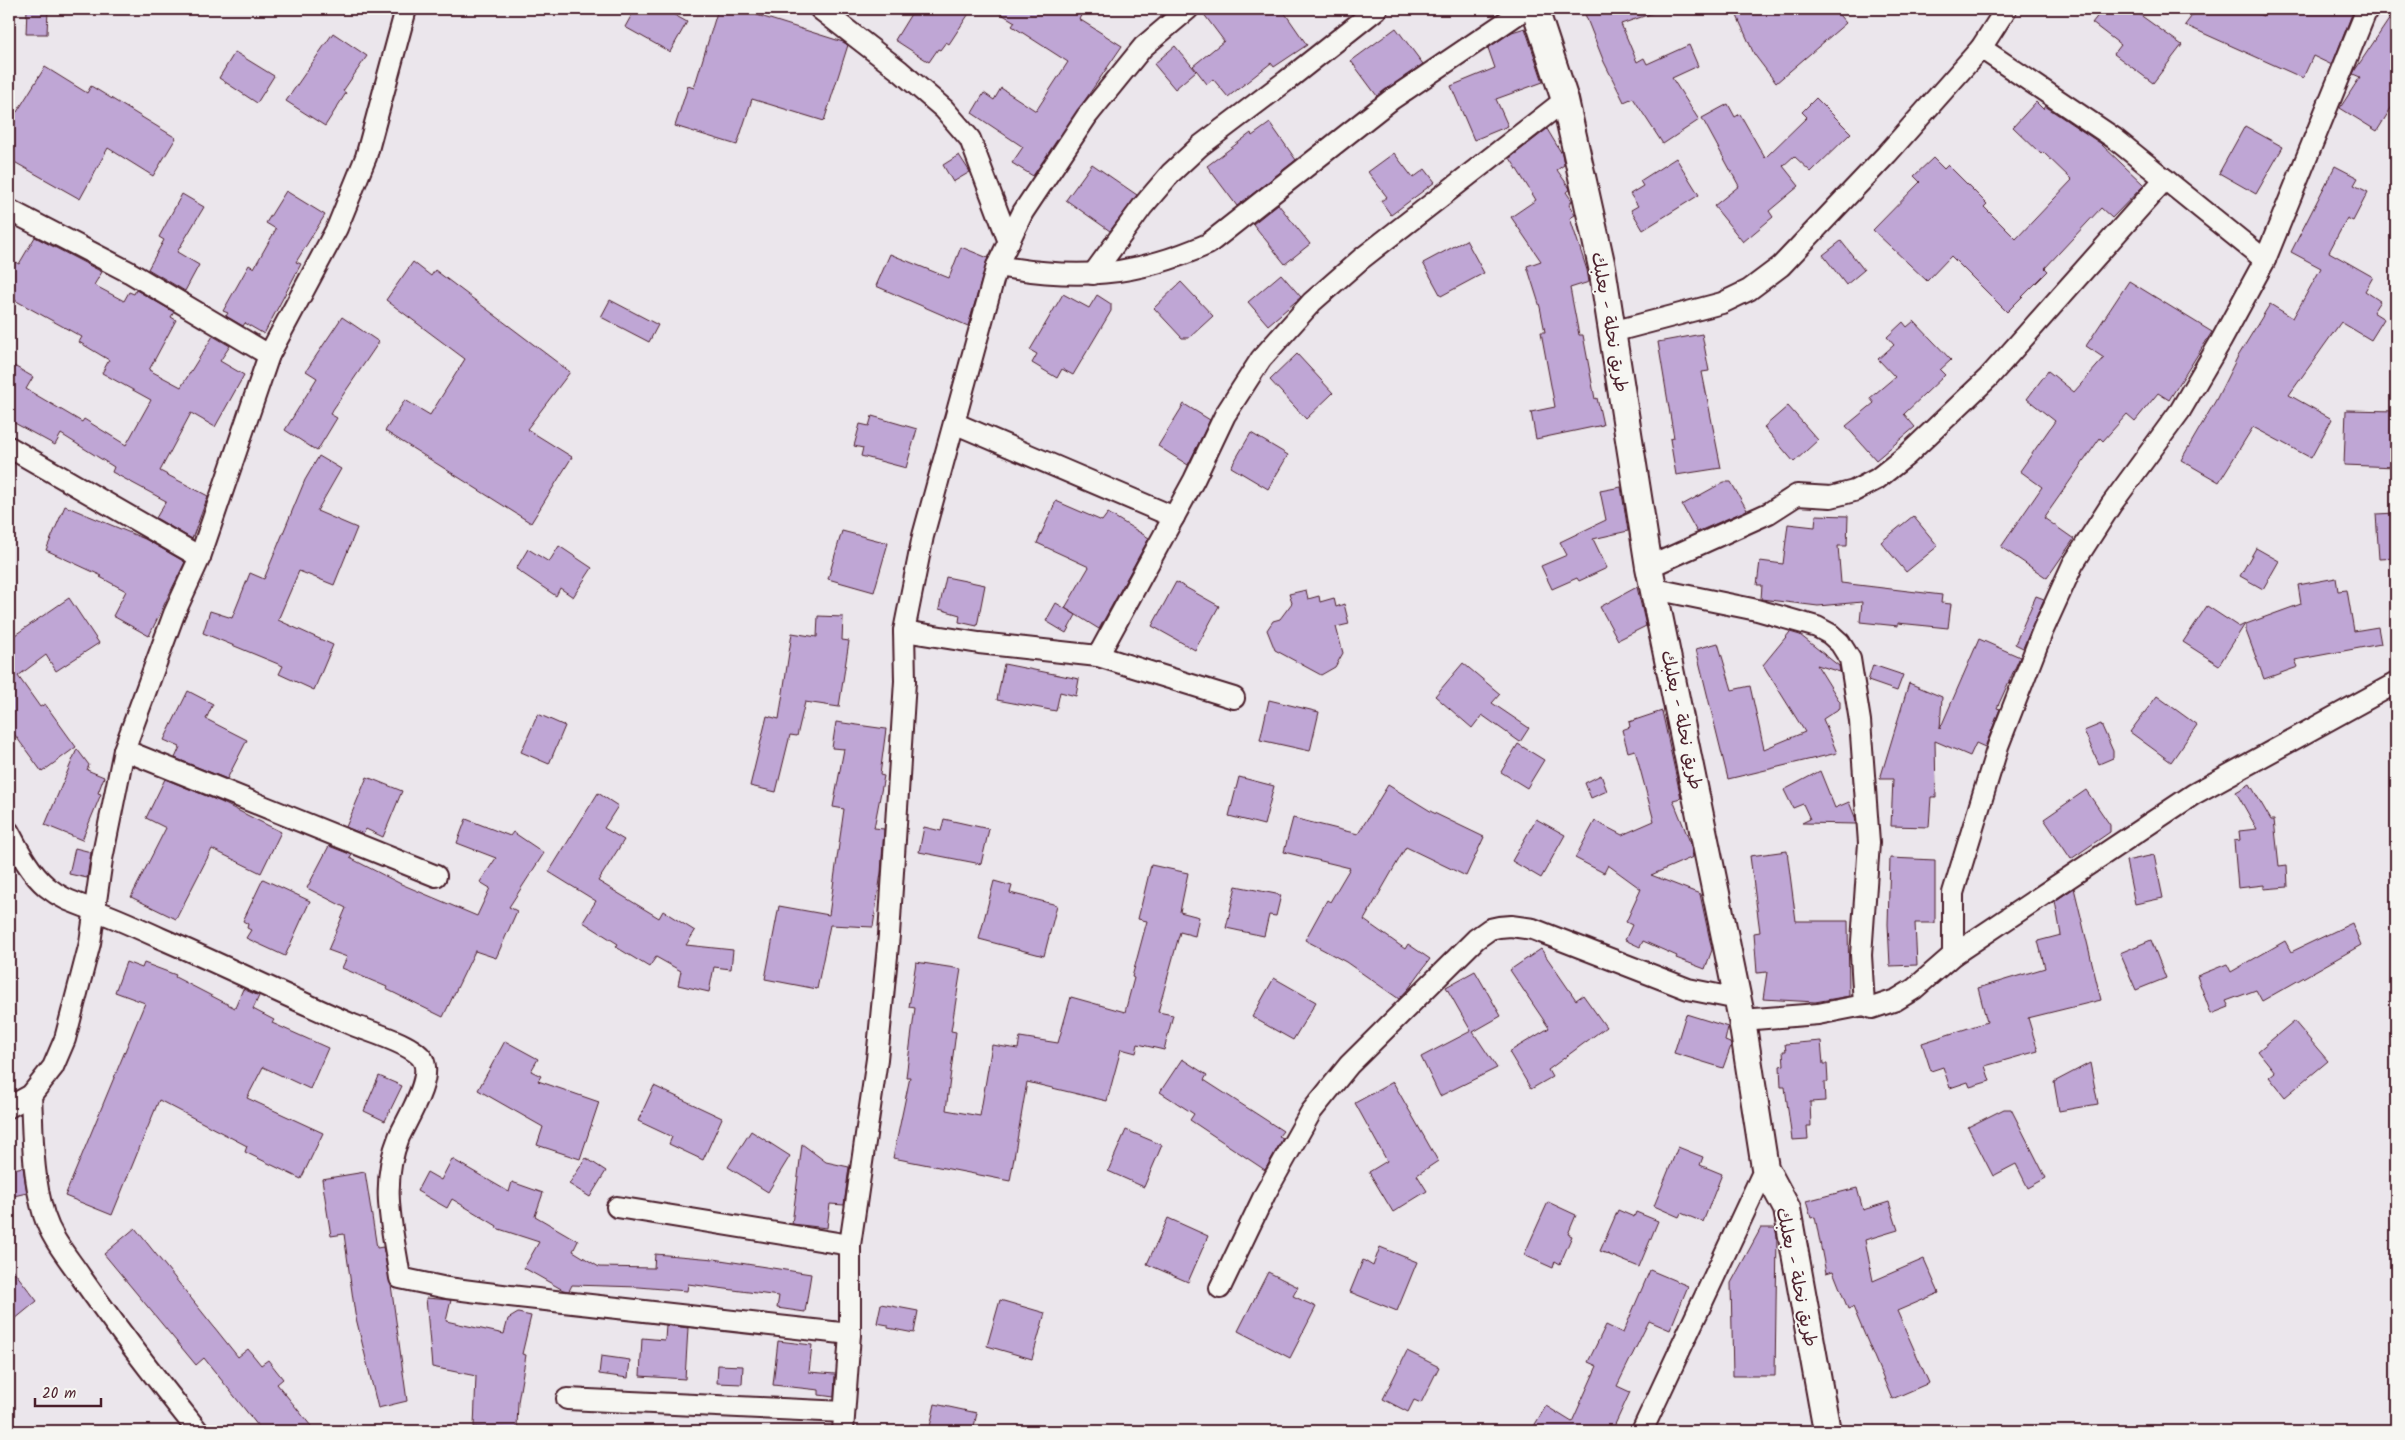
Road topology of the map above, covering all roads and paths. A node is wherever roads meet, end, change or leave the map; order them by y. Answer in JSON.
{"nodes":[{"id":1,"x":406,"y":9,"type":"edge"},
{"id":2,"x":820,"y":9,"type":"edge"},
{"id":3,"x":1188,"y":9,"type":"edge"},
{"id":4,"x":1377,"y":9,"type":"edge"},
{"id":5,"x":1525,"y":9,"type":"edge"},
{"id":6,"x":1535,"y":9,"type":"edge"},
{"id":7,"x":2006,"y":9,"type":"edge"},
{"id":8,"x":2367,"y":9,"type":"edge"},
{"id":9,"x":1981,"y":48,"type":"junction"},
{"id":10,"x":1565,"y":100,"type":"junction"},
{"id":11,"x":2165,"y":179,"type":"junction"},
{"id":12,"x":9,"y":210,"type":"edge"},
{"id":13,"x":1009,"y":242,"type":"junction"},
{"id":14,"x":2265,"y":260,"type":"junction"},
{"id":15,"x":997,"y":266,"type":"junction"},
{"id":16,"x":1092,"y":274,"type":"junction"},
{"id":17,"x":1612,"y":332,"type":"junction"},
{"id":18,"x":269,"y":355,"type":"junction"},
{"id":19,"x":954,"y":424,"type":"junction"},
{"id":20,"x":9,"y":447,"type":"edge"},
{"id":21,"x":1174,"y":517,"type":"junction"},
{"id":22,"x":200,"y":558,"type":"junction"},
{"id":23,"x":1652,"y":578,"type":"junction"},
{"id":24,"x":904,"y":631,"type":"junction"},
{"id":25,"x":1098,"y":656,"type":"junction"},
{"id":26,"x":2396,"y":683,"type":"edge"},
{"id":27,"x":1234,"y":698,"type":"dead end"},
{"id":28,"x":124,"y":750,"type":"junction"},
{"id":29,"x":9,"y":832,"type":"edge"},
{"id":30,"x":436,"y":876,"type":"dead end"},
{"id":31,"x":93,"y":909,"type":"junction"},
{"id":32,"x":1953,"y":955,"type":"junction"},
{"id":33,"x":1864,"y":1005,"type":"junction"},
{"id":34,"x":1740,"y":1009,"type":"junction"},
{"id":35,"x":31,"y":1095,"type":"junction"},
{"id":36,"x":9,"y":1107,"type":"edge"},
{"id":37,"x":1765,"y":1168,"type":"junction"},
{"id":38,"x":616,"y":1207,"type":"dead end"},
{"id":39,"x":850,"y":1245,"type":"junction"},
{"id":40,"x":1220,"y":1288,"type":"dead end"},
{"id":41,"x":850,"y":1334,"type":"junction"},
{"id":42,"x":567,"y":1399,"type":"dead end"},
{"id":43,"x":843,"y":1422,"type":"edge"},
{"id":44,"x":198,"y":1431,"type":"edge"},
{"id":45,"x":1642,"y":1431,"type":"edge"},
{"id":46,"x":1827,"y":1431,"type":"edge"}],
"edges":[{"from":1,"to":18,"type":"street"},
{"from":2,"to":13,"type":"street"},
{"from":3,"to":13,"type":"street"},
{"from":4,"to":16,"type":"street"},
{"from":5,"to":16,"type":"street"},
{"from":6,"to":10,"type":"street","name":"طريق نحلة - بعلبك"},
{"from":7,"to":9,"type":"street"},
{"from":8,"to":14,"type":"street"},
{"from":9,"to":11,"type":"street"},
{"from":9,"to":17,"type":"street"},
{"from":10,"to":17,"type":"street","name":"طريق نحلة - بعلبك"},
{"from":10,"to":21,"type":"street"},
{"from":11,"to":14,"type":"street"},
{"from":11,"to":23,"type":"street"},
{"from":12,"to":18,"type":"street"},
{"from":13,"to":15,"type":"street"},
{"from":14,"to":32,"type":"street"},
{"from":15,"to":16,"type":"street"},
{"from":15,"to":19,"type":"street"},
{"from":17,"to":23,"type":"street","name":"طريق نحلة - بعلبك"},
{"from":18,"to":22,"type":"street"},
{"from":19,"to":21,"type":"street"},
{"from":19,"to":24,"type":"street"},
{"from":20,"to":22,"type":"street"},
{"from":21,"to":25,"type":"street"},
{"from":22,"to":28,"type":"street"},
{"from":23,"to":33,"type":"street"},
{"from":23,"to":34,"type":"street","name":"طريق نحلة - بعلبك"},
{"from":24,"to":25,"type":"street"},
{"from":24,"to":39,"type":"street"},
{"from":25,"to":27,"type":"street"},
{"from":26,"to":32,"type":"street"},
{"from":28,"to":30,"type":"street"},
{"from":28,"to":31,"type":"street"},
{"from":29,"to":31,"type":"street"},
{"from":31,"to":35,"type":"street"},
{"from":31,"to":41,"type":"street"},
{"from":32,"to":33,"type":"street"},
{"from":33,"to":34,"type":"street"},
{"from":34,"to":37,"type":"street","name":"طريق نحلة - بعلبك"},
{"from":34,"to":40,"type":"street"},
{"from":35,"to":36,"type":"street"},
{"from":35,"to":44,"type":"street"},
{"from":37,"to":45,"type":"street"},
{"from":37,"to":46,"type":"street","name":"طريق نحلة - بعلبك"},
{"from":38,"to":39,"type":"street"},
{"from":39,"to":41,"type":"street"},
{"from":41,"to":43,"type":"street"},
{"from":42,"to":43,"type":"street"}]}
